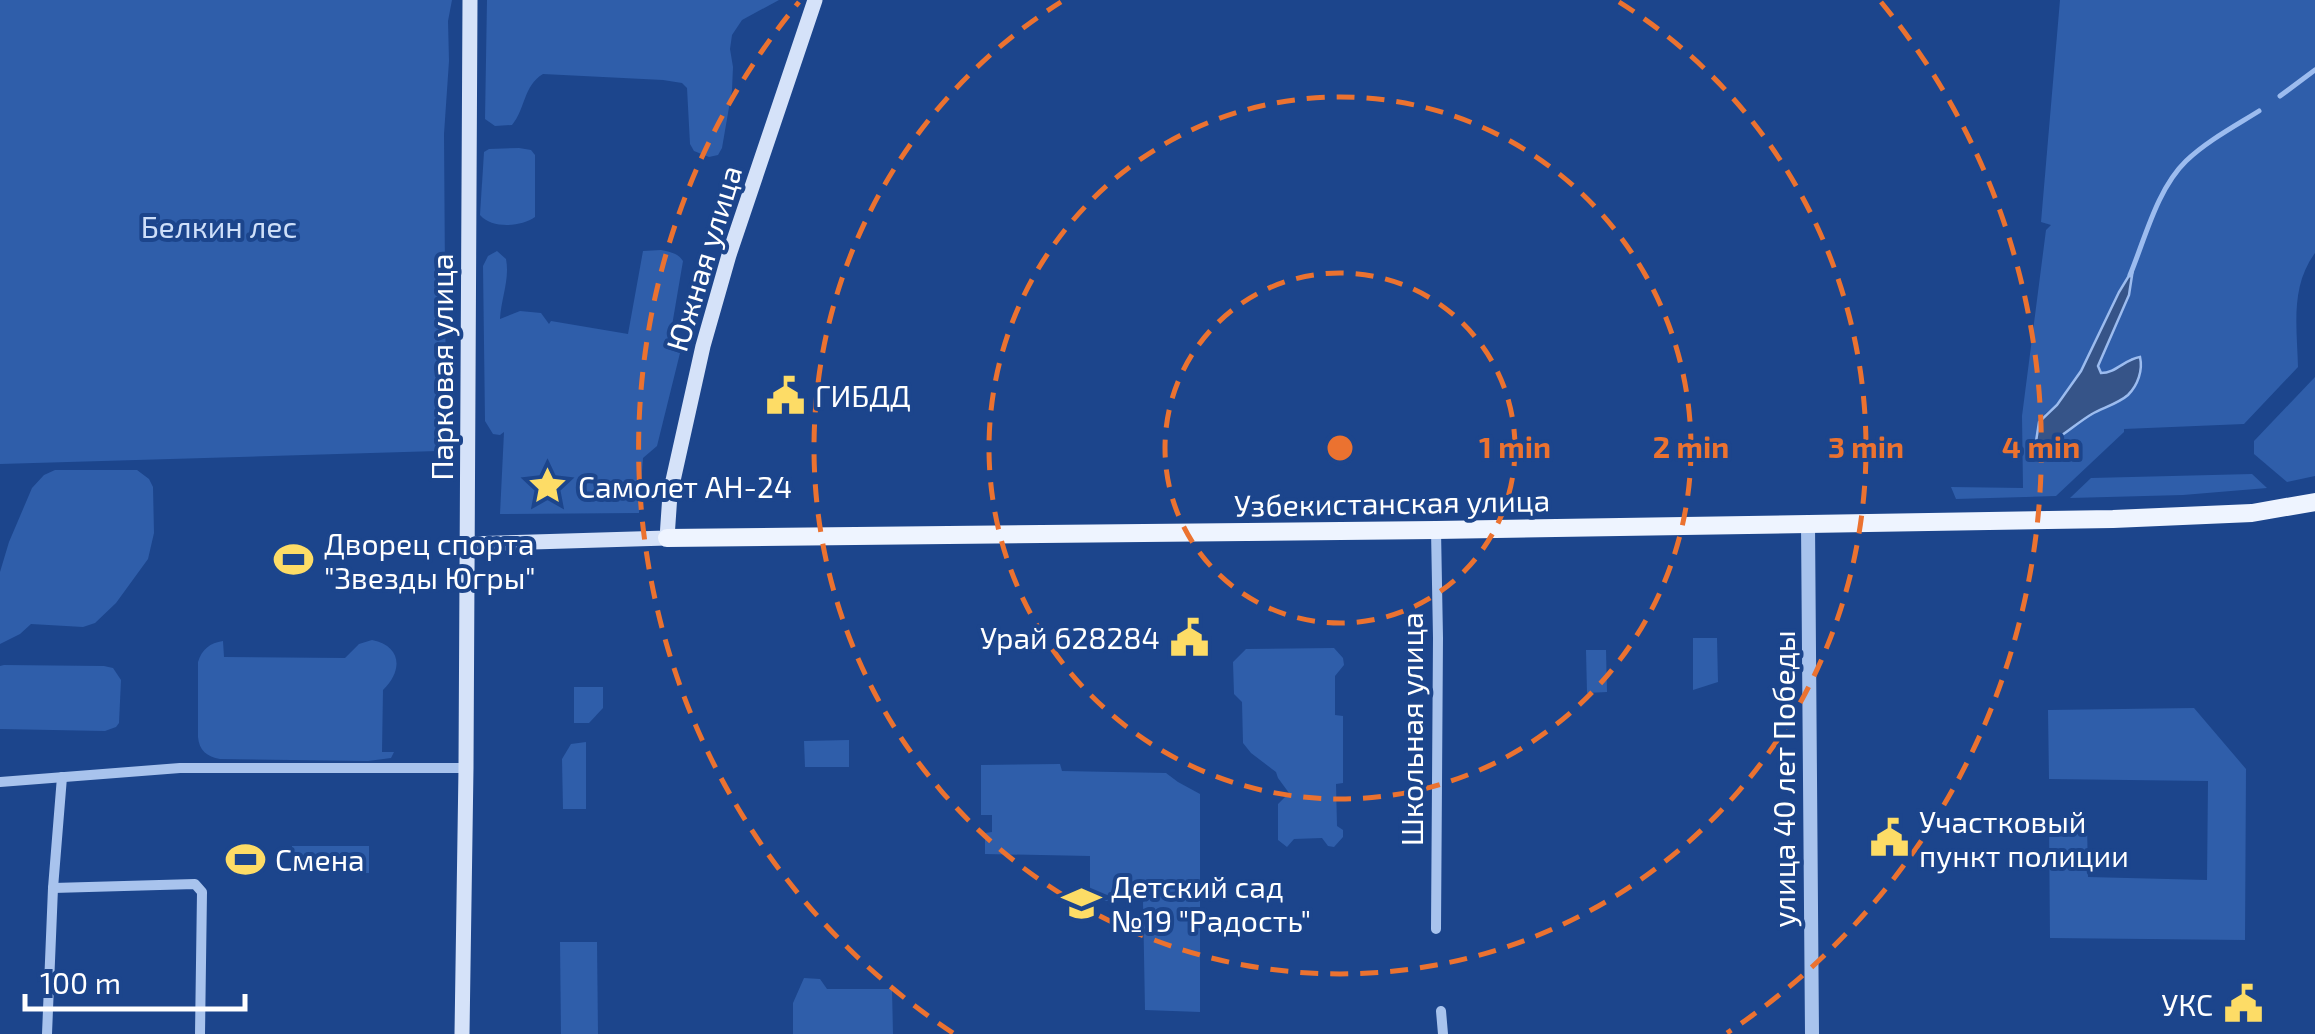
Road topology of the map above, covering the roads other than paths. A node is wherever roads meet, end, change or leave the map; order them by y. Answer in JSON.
{"nodes":[{"id":1,"x":470,"y":0,"type":"edge"},
{"id":2,"x":815,"y":0,"type":"edge"},
{"id":3,"x":2315,"y":502,"type":"edge"},
{"id":4,"x":1808,"y":524,"type":"junction"},
{"id":5,"x":1436,"y":530,"type":"junction"},
{"id":6,"x":667,"y":538,"type":"junction"},
{"id":7,"x":468,"y":544,"type":"junction"},
{"id":8,"x":466,"y":768,"type":"junction"},
{"id":9,"x":62,"y":777,"type":"junction"},
{"id":10,"x":0,"y":782,"type":"edge"},
{"id":11,"x":53,"y":888,"type":"junction"},
{"id":12,"x":1436,"y":928,"type":"dead end"},
{"id":13,"x":1441,"y":1010,"type":"dead end"},
{"id":14,"x":47,"y":1034,"type":"edge"},
{"id":15,"x":200,"y":1034,"type":"edge"},
{"id":16,"x":462,"y":1034,"type":"edge"},
{"id":17,"x":1442,"y":1034,"type":"edge"},
{"id":18,"x":1812,"y":1034,"type":"edge"}],
"edges":[{"from":1,"to":7,"type":"main road","name":"Парковая улица"},
{"from":2,"to":6,"type":"main road","name":"Южная улица"},
{"from":3,"to":4,"type":"main road","name":"Узбекистанская улица"},
{"from":4,"to":5,"type":"main road","name":"Узбекистанская улица"},
{"from":4,"to":18,"type":"street","name":"улица 40 лет Победы"},
{"from":5,"to":6,"type":"main road","name":"Узбекистанская улица"},
{"from":5,"to":12,"type":"street","name":"Школьная улица"},
{"from":6,"to":7,"type":"main road","name":"Узбекистанская улица"},
{"from":7,"to":8,"type":"main road","name":"Парковая улица"},
{"from":8,"to":9,"type":"street"},
{"from":8,"to":16,"type":"main road","name":"Парковая улица"},
{"from":9,"to":10,"type":"street"},
{"from":9,"to":11,"type":"street"},
{"from":11,"to":14,"type":"street"},
{"from":11,"to":15,"type":"street"},
{"from":13,"to":17,"type":"street"}]}
